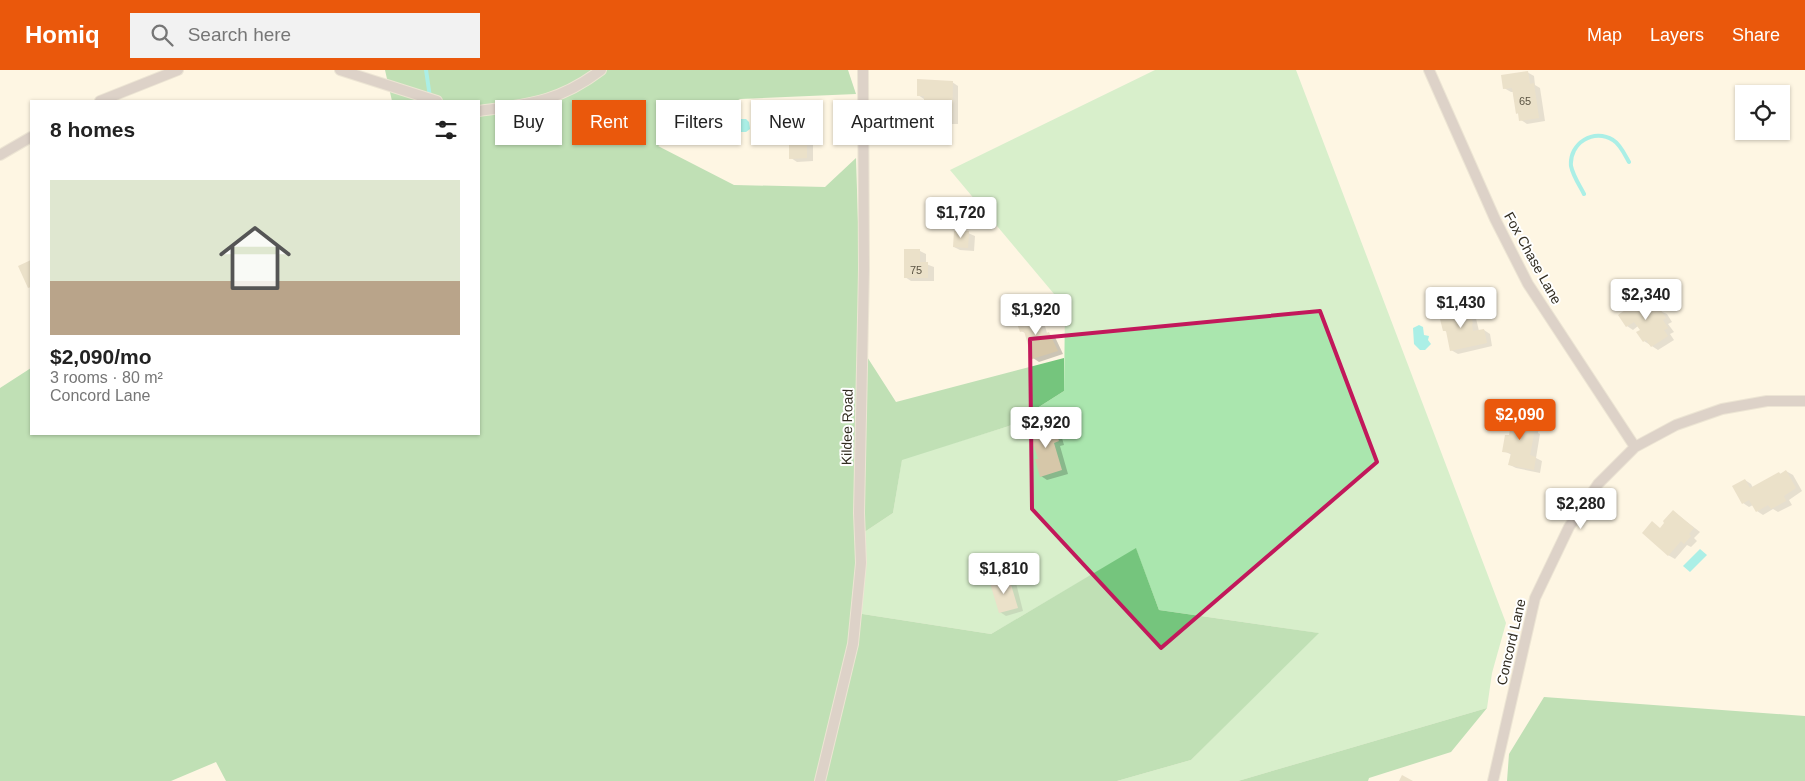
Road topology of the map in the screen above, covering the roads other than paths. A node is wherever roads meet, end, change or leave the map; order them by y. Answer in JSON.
{"nodes":[{"id":1,"x":178,"y":70,"type":"edge"},
{"id":2,"x":340,"y":70,"type":"edge"},
{"id":3,"x":601,"y":70,"type":"edge"},
{"id":4,"x":863,"y":70,"type":"edge"},
{"id":5,"x":1429,"y":70,"type":"edge"},
{"id":6,"x":103,"y":100,"type":"edge"},
{"id":7,"x":432,"y":100,"type":"edge"},
{"id":8,"x":480,"y":111,"type":"edge"},
{"id":9,"x":30,"y":138,"type":"edge"},
{"id":10,"x":0,"y":155,"type":"edge"},
{"id":11,"x":1805,"y":401,"type":"edge"},
{"id":12,"x":1635,"y":447,"type":"junction"},
{"id":13,"x":820,"y":781,"type":"edge"},
{"id":14,"x":1493,"y":781,"type":"edge"}],
"edges":[{"from":1,"to":6,"type":"street"},
{"from":2,"to":7,"type":"street"},
{"from":3,"to":8,"type":"street"},
{"from":4,"to":13,"type":"street","name":"Kildee Road"},
{"from":5,"to":12,"type":"street","name":"Fox Chase Lane"},
{"from":9,"to":10,"type":"street"},
{"from":11,"to":12,"type":"street","name":"Concord Lane"},
{"from":12,"to":14,"type":"street","name":"Concord Lane"}]}
